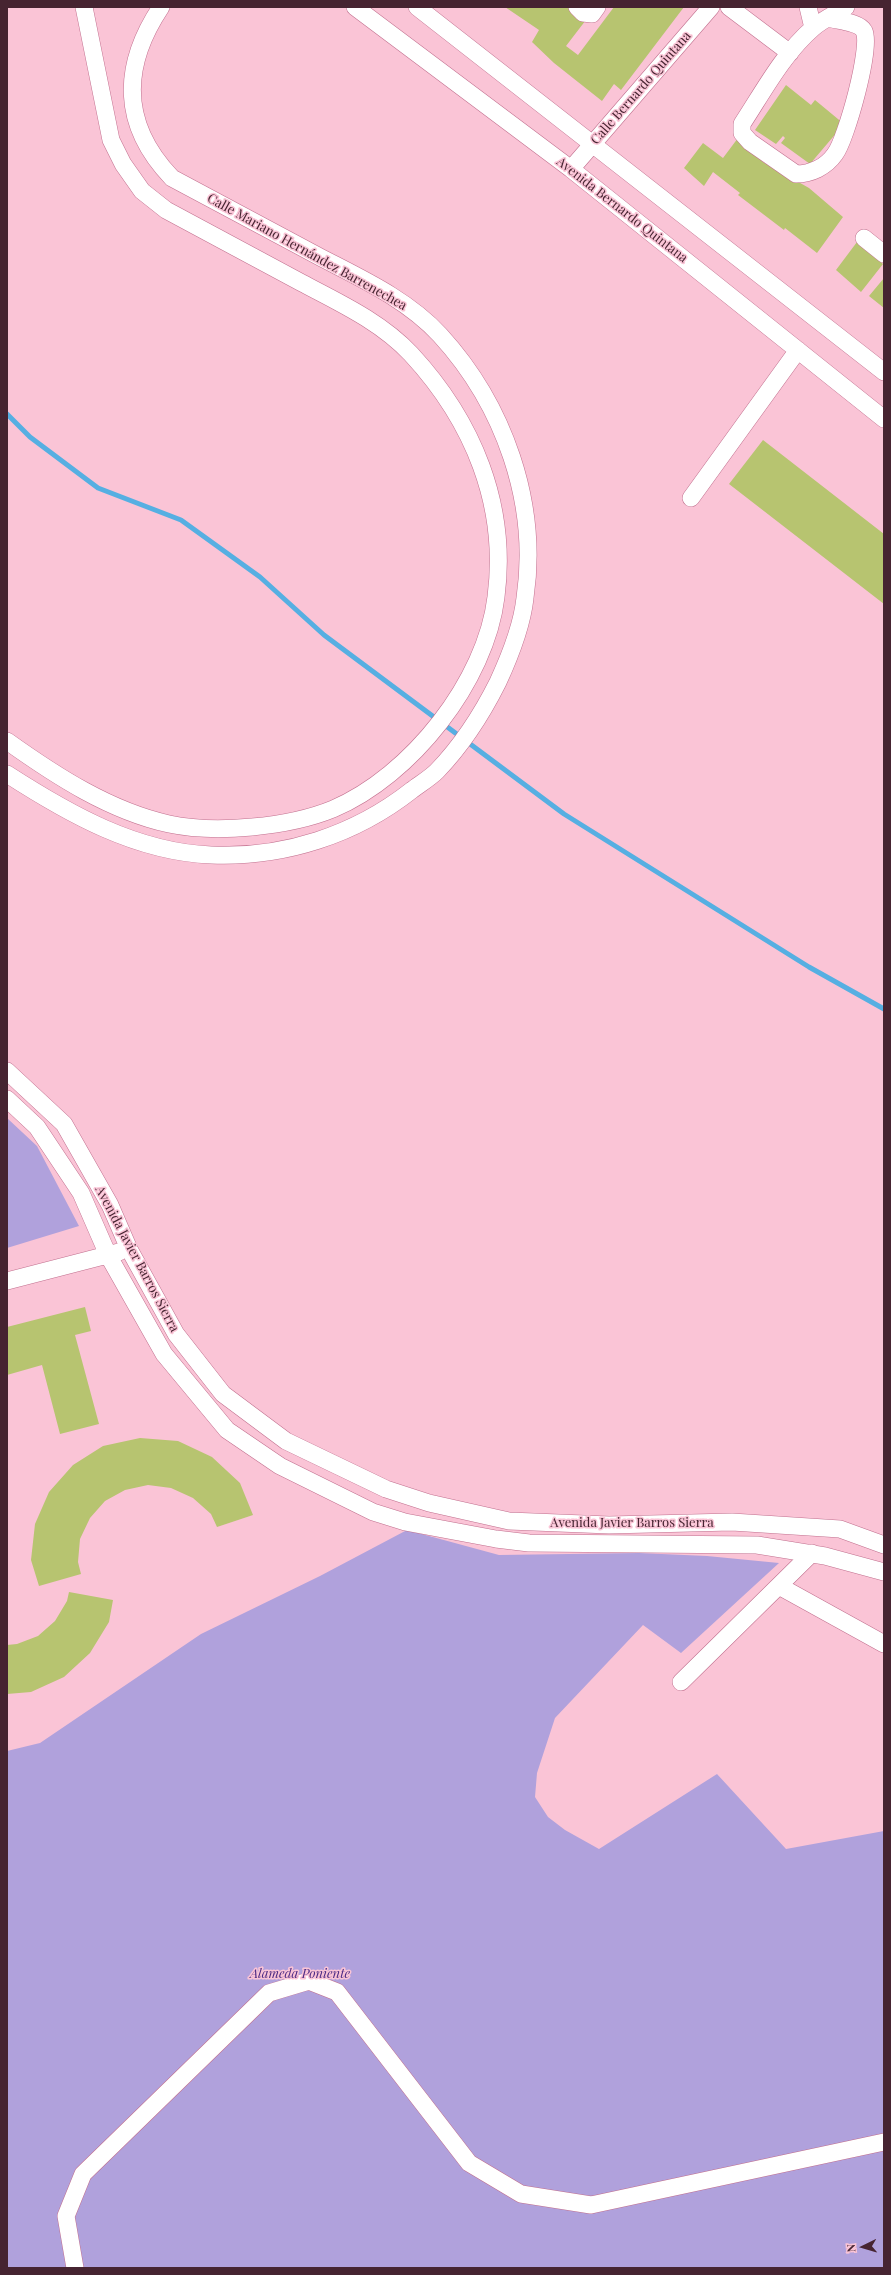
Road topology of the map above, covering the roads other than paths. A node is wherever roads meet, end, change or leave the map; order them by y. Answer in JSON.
{"nodes":[{"id":1,"x":84,"y":7,"type":"edge"},
{"id":2,"x":161,"y":7,"type":"edge"},
{"id":3,"x":355,"y":7,"type":"edge"},
{"id":4,"x":417,"y":7,"type":"edge"},
{"id":5,"x":576,"y":7,"type":"edge"},
{"id":6,"x":597,"y":7,"type":"edge"},
{"id":7,"x":710,"y":7,"type":"edge"},
{"id":8,"x":717,"y":7,"type":"edge"},
{"id":9,"x":728,"y":7,"type":"edge"},
{"id":10,"x":808,"y":7,"type":"edge"},
{"id":11,"x":846,"y":7,"type":"edge"},
{"id":12,"x":828,"y":18,"type":"junction"},
{"id":13,"x":813,"y":28,"type":"junction"},
{"id":14,"x":790,"y":53,"type":"junction"},
{"id":15,"x":593,"y":143,"type":"junction"},
{"id":16,"x":571,"y":169,"type":"junction"},
{"id":17,"x":864,"y":238,"type":"dead end"},
{"id":18,"x":884,"y":254,"type":"edge"},
{"id":19,"x":798,"y":350,"type":"junction"},
{"id":20,"x":884,"y":372,"type":"edge"},
{"id":21,"x":884,"y":419,"type":"edge"},
{"id":22,"x":691,"y":498,"type":"dead end"},
{"id":23,"x":7,"y":741,"type":"edge"},
{"id":24,"x":7,"y":774,"type":"edge"},
{"id":25,"x":7,"y":1071,"type":"edge"},
{"id":26,"x":7,"y":1099,"type":"edge"},
{"id":27,"x":129,"y":1249,"type":"junction"},
{"id":28,"x":108,"y":1255,"type":"junction"},
{"id":29,"x":7,"y":1281,"type":"edge"},
{"id":30,"x":884,"y":1545,"type":"edge"},
{"id":31,"x":812,"y":1553,"type":"junction"},
{"id":32,"x":884,"y":1572,"type":"edge"},
{"id":33,"x":779,"y":1586,"type":"junction"},
{"id":34,"x":884,"y":1644,"type":"edge"},
{"id":35,"x":681,"y":1682,"type":"dead end"},
{"id":36,"x":884,"y":2142,"type":"edge"},
{"id":37,"x":75,"y":2268,"type":"edge"}],
"edges":[{"from":1,"to":23,"type":"street"},
{"from":2,"to":24,"type":"street","name":"Calle Mariano Hernández Barrenechea"},
{"from":3,"to":16,"type":"street","name":"Avenida Bernardo Quintana"},
{"from":4,"to":15,"type":"street"},
{"from":5,"to":6,"type":"street"},
{"from":7,"to":15,"type":"street","name":"Calle Bernardo Quintana"},
{"from":8,"to":9,"type":"street"},
{"from":9,"to":14,"type":"street"},
{"from":10,"to":13,"type":"street"},
{"from":11,"to":12,"type":"street"},
{"from":12,"to":13,"type":"street"},
{"from":12,"to":14,"type":"street"},
{"from":13,"to":14,"type":"street"},
{"from":15,"to":16,"type":"street","name":"Calle Bernardo Quintana"},
{"from":15,"to":20,"type":"street"},
{"from":16,"to":19,"type":"street","name":"Avenida Bernardo Quintana"},
{"from":17,"to":18,"type":"street"},
{"from":19,"to":21,"type":"street","name":"Avenida Bernardo Quintana"},
{"from":19,"to":22,"type":"street"},
{"from":25,"to":27,"type":"street","name":"Avenida Javier Barros Sierra"},
{"from":26,"to":28,"type":"street","name":"Avenida Javier Barros Sierra"},
{"from":27,"to":28,"type":"street"},
{"from":27,"to":30,"type":"street","name":"Avenida Javier Barros Sierra"},
{"from":28,"to":29,"type":"street"},
{"from":28,"to":31,"type":"street","name":"Avenida Javier Barros Sierra"},
{"from":31,"to":32,"type":"street","name":"Avenida Javier Barros Sierra"},
{"from":31,"to":33,"type":"street"},
{"from":33,"to":34,"type":"street"},
{"from":33,"to":35,"type":"street"},
{"from":36,"to":37,"type":"street"}]}
